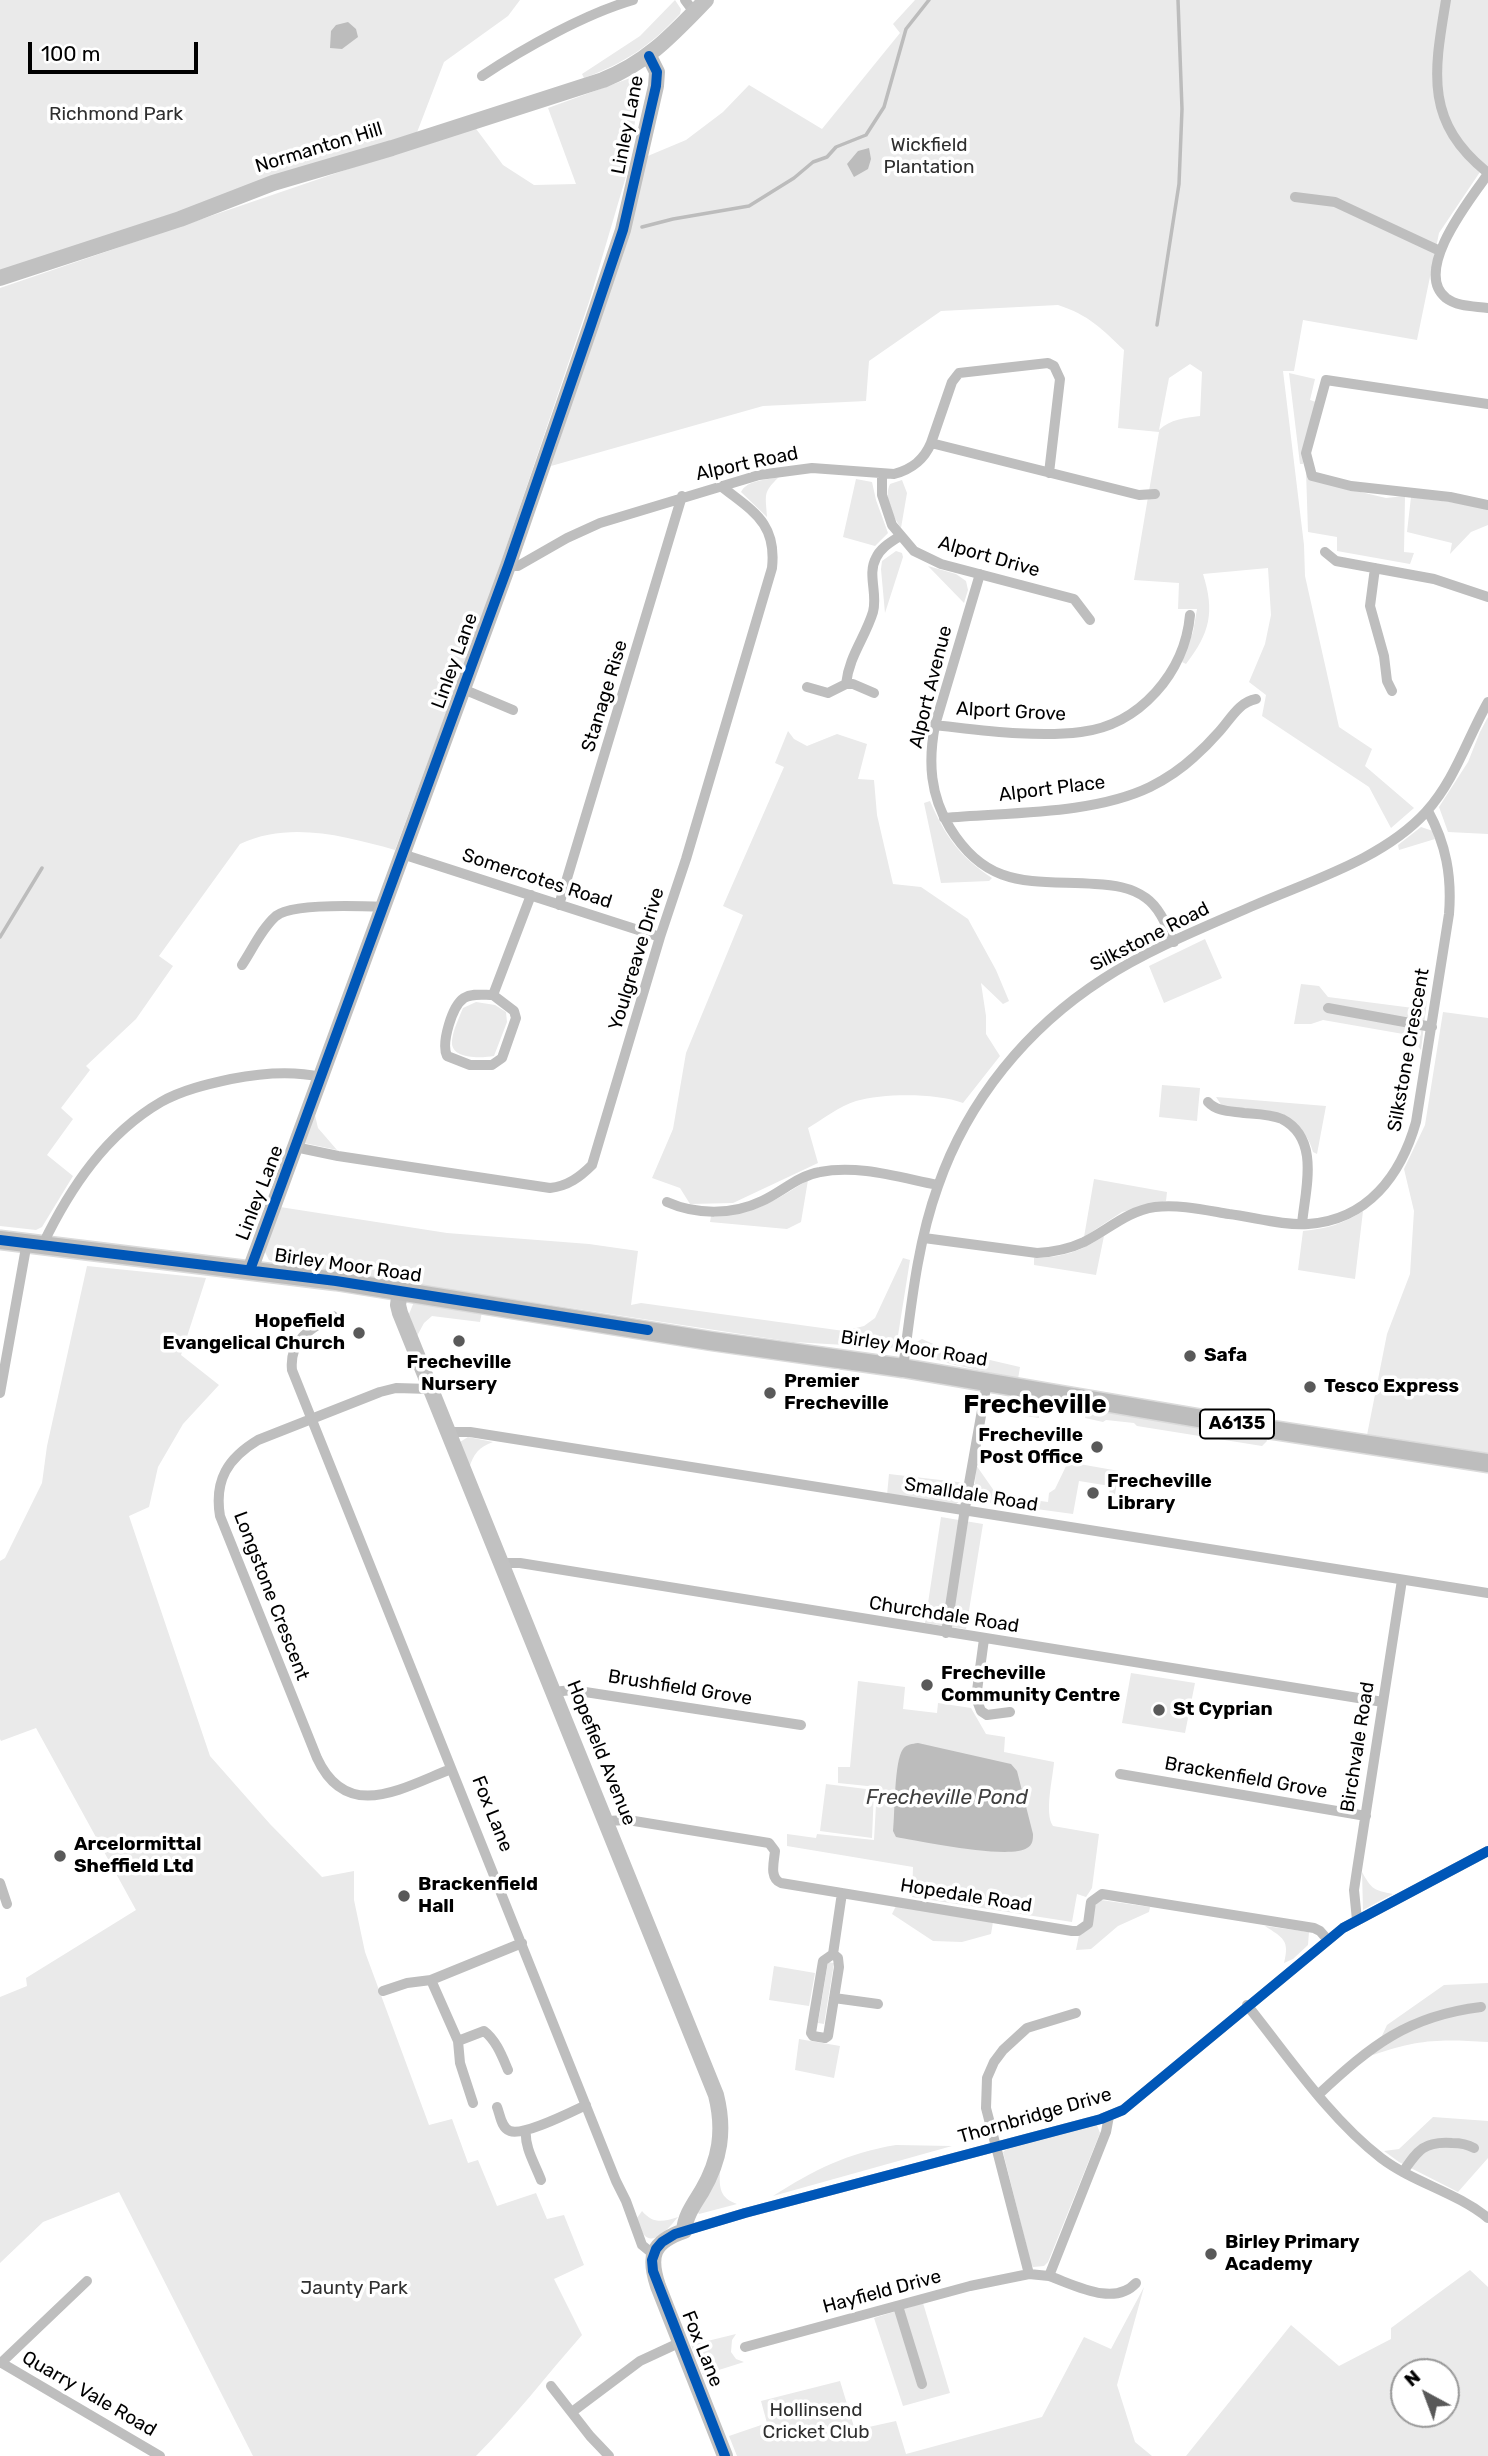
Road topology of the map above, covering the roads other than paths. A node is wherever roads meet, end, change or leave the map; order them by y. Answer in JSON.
{"nodes":[{"id":1,"x":633,"y":0,"type":"edge"},
{"id":2,"x":1446,"y":0,"type":"edge"},
{"id":3,"x":695,"y":4,"type":"edge"},
{"id":4,"x":649,"y":56,"type":"junction"},
{"id":5,"x":482,"y":76,"type":"dead end"},
{"id":6,"x":1488,"y":174,"type":"edge"},
{"id":7,"x":1295,"y":197,"type":"dead end"},
{"id":8,"x":1440,"y":251,"type":"junction"},
{"id":9,"x":0,"y":278,"type":"edge"},
{"id":10,"x":1488,"y":308,"type":"edge"},
{"id":11,"x":1488,"y":404,"type":"edge"},
{"id":12,"x":932,"y":443,"type":"junction"},
{"id":13,"x":1049,"y":473,"type":"junction"},
{"id":14,"x":882,"y":474,"type":"junction"},
{"id":15,"x":722,"y":486,"type":"junction"},
{"id":16,"x":1155,"y":494,"type":"dead end"},
{"id":17,"x":682,"y":496,"type":"junction"},
{"id":18,"x":1488,"y":505,"type":"edge"},
{"id":19,"x":900,"y":536,"type":"junction"},
{"id":20,"x":1325,"y":552,"type":"dead end"},
{"id":21,"x":508,"y":566,"type":"junction"},
{"id":22,"x":1375,"y":568,"type":"junction"},
{"id":23,"x":980,"y":574,"type":"junction"},
{"id":24,"x":1488,"y":597,"type":"edge"},
{"id":25,"x":1190,"y":615,"type":"dead end"},
{"id":26,"x":1090,"y":620,"type":"dead end"},
{"id":27,"x":846,"y":684,"type":"junction"},
{"id":28,"x":807,"y":687,"type":"dead end"},
{"id":29,"x":463,"y":689,"type":"junction"},
{"id":30,"x":1392,"y":691,"type":"dead end"},
{"id":31,"x":874,"y":693,"type":"dead end"},
{"id":32,"x":1256,"y":699,"type":"dead end"},
{"id":33,"x":1488,"y":702,"type":"edge"},
{"id":34,"x":513,"y":710,"type":"dead end"},
{"id":35,"x":935,"y":725,"type":"junction"},
{"id":36,"x":1428,"y":811,"type":"junction"},
{"id":37,"x":944,"y":818,"type":"junction"},
{"id":38,"x":402,"y":854,"type":"junction"},
{"id":39,"x":531,"y":895,"type":"junction"},
{"id":40,"x":559,"y":905,"type":"junction"},
{"id":41,"x":384,"y":907,"type":"junction"},
{"id":42,"x":660,"y":937,"type":"junction"},
{"id":43,"x":1174,"y":942,"type":"junction"},
{"id":44,"x":242,"y":965,"type":"dead end"},
{"id":45,"x":493,"y":995,"type":"junction"},
{"id":46,"x":1328,"y":1008,"type":"dead end"},
{"id":47,"x":1432,"y":1027,"type":"junction"},
{"id":48,"x":321,"y":1077,"type":"junction"},
{"id":49,"x":1208,"y":1102,"type":"dead end"},
{"id":50,"x":295,"y":1147,"type":"junction"},
{"id":51,"x":938,"y":1185,"type":"junction"},
{"id":52,"x":667,"y":1202,"type":"dead end"},
{"id":53,"x":1302,"y":1224,"type":"junction"},
{"id":54,"x":924,"y":1238,"type":"junction"},
{"id":55,"x":0,"y":1240,"type":"edge"},
{"id":56,"x":35,"y":1243,"type":"junction"},
{"id":57,"x":250,"y":1270,"type":"junction"},
{"id":58,"x":400,"y":1291,"type":"junction"},
{"id":59,"x":333,"y":1316,"type":"dead end"},
{"id":60,"x":903,"y":1368,"type":"junction"},
{"id":61,"x":987,"y":1381,"type":"junction"},
{"id":62,"x":430,"y":1389,"type":"junction"},
{"id":63,"x":0,"y":1393,"type":"edge"},
{"id":64,"x":312,"y":1419,"type":"junction"},
{"id":65,"x":449,"y":1432,"type":"junction"},
{"id":66,"x":1488,"y":1463,"type":"edge"},
{"id":67,"x":965,"y":1512,"type":"junction"},
{"id":68,"x":500,"y":1563,"type":"junction"},
{"id":69,"x":1402,"y":1580,"type":"junction"},
{"id":70,"x":1488,"y":1593,"type":"edge"},
{"id":71,"x":946,"y":1633,"type":"junction"},
{"id":72,"x":984,"y":1639,"type":"junction"},
{"id":73,"x":553,"y":1692,"type":"junction"},
{"id":74,"x":1383,"y":1702,"type":"junction"},
{"id":75,"x":1010,"y":1712,"type":"dead end"},
{"id":76,"x":801,"y":1725,"type":"dead end"},
{"id":77,"x":451,"y":1769,"type":"junction"},
{"id":78,"x":1120,"y":1774,"type":"dead end"},
{"id":79,"x":1366,"y":1816,"type":"junction"},
{"id":80,"x":606,"y":1821,"type":"junction"},
{"id":81,"x":1488,"y":1851,"type":"edge"},
{"id":82,"x":0,"y":1883,"type":"edge"},
{"id":83,"x":842,"y":1893,"type":"junction"},
{"id":84,"x":7,"y":1904,"type":"dead end"},
{"id":85,"x":1357,"y":1920,"type":"junction"},
{"id":86,"x":1327,"y":1939,"type":"junction"},
{"id":87,"x":522,"y":1943,"type":"junction"},
{"id":88,"x":832,"y":1954,"type":"junction"},
{"id":89,"x":431,"y":1980,"type":"junction"},
{"id":90,"x":383,"y":1991,"type":"dead end"},
{"id":91,"x":834,"y":1998,"type":"junction"},
{"id":92,"x":878,"y":2004,"type":"dead end"},
{"id":93,"x":1247,"y":2006,"type":"junction"},
{"id":94,"x":1481,"y":2007,"type":"dead end"},
{"id":95,"x":1076,"y":2013,"type":"dead end"},
{"id":96,"x":458,"y":2041,"type":"junction"},
{"id":97,"x":508,"y":2070,"type":"dead end"},
{"id":98,"x":1319,"y":2094,"type":"junction"},
{"id":99,"x":473,"y":2103,"type":"dead end"},
{"id":100,"x":586,"y":2105,"type":"junction"},
{"id":101,"x":497,"y":2106,"type":"dead end"},
{"id":102,"x":1109,"y":2116,"type":"junction"},
{"id":103,"x":526,"y":2130,"type":"junction"},
{"id":104,"x":994,"y":2147,"type":"junction"},
{"id":105,"x":1474,"y":2148,"type":"dead end"},
{"id":106,"x":1403,"y":2172,"type":"junction"},
{"id":107,"x":541,"y":2180,"type":"dead end"},
{"id":108,"x":1488,"y":2218,"type":"edge"},
{"id":109,"x":684,"y":2231,"type":"junction"},
{"id":110,"x":653,"y":2254,"type":"junction"},
{"id":111,"x":1029,"y":2274,"type":"junction"},
{"id":112,"x":1049,"y":2276,"type":"junction"},
{"id":113,"x":87,"y":2281,"type":"dead end"},
{"id":114,"x":1136,"y":2283,"type":"dead end"},
{"id":115,"x":898,"y":2306,"type":"junction"},
{"id":116,"x":681,"y":2342,"type":"junction"},
{"id":117,"x":745,"y":2347,"type":"dead end"},
{"id":118,"x":1,"y":2362,"type":"edge"},
{"id":119,"x":922,"y":2384,"type":"dead end"},
{"id":120,"x":551,"y":2386,"type":"dead end"},
{"id":121,"x":572,"y":2412,"type":"junction"},
{"id":122,"x":160,"y":2456,"type":"edge"},
{"id":123,"x":609,"y":2456,"type":"edge"},
{"id":124,"x":725,"y":2456,"type":"edge"}],
"edges":[{"from":1,"to":5,"type":"street"},
{"from":2,"to":6,"type":"street"},
{"from":3,"to":4,"type":"street","name":"Normanton Hill"},
{"from":4,"to":9,"type":"street","name":"Normanton Hill"},
{"from":4,"to":21,"type":"street","name":"Linley Lane"},
{"from":6,"to":8,"type":"street"},
{"from":7,"to":8,"type":"street"},
{"from":8,"to":10,"type":"street"},
{"from":11,"to":18,"type":"street"},
{"from":12,"to":13,"type":"street"},
{"from":12,"to":13,"type":"street"},
{"from":12,"to":14,"type":"street","name":"Alport Road"},
{"from":13,"to":16,"type":"street"},
{"from":14,"to":15,"type":"street","name":"Alport Road"},
{"from":14,"to":19,"type":"street","name":"Alport Drive"},
{"from":15,"to":17,"type":"street","name":"Alport Road"},
{"from":15,"to":42,"type":"street","name":"Youlgreave Drive"},
{"from":17,"to":21,"type":"street","name":"Alport Road"},
{"from":17,"to":40,"type":"street","name":"Stanage Rise"},
{"from":19,"to":23,"type":"street","name":"Alport Drive"},
{"from":19,"to":27,"type":"street"},
{"from":20,"to":22,"type":"street"},
{"from":21,"to":29,"type":"street","name":"Linley Lane"},
{"from":22,"to":24,"type":"street"},
{"from":22,"to":30,"type":"street"},
{"from":23,"to":26,"type":"street","name":"Alport Drive"},
{"from":23,"to":35,"type":"street","name":"Alport Avenue"},
{"from":25,"to":35,"type":"street","name":"Alport Grove"},
{"from":27,"to":28,"type":"street"},
{"from":27,"to":31,"type":"street"},
{"from":29,"to":34,"type":"street","name":"Linley Lane"},
{"from":29,"to":38,"type":"street","name":"Linley Lane"},
{"from":32,"to":37,"type":"street","name":"Alport Place"},
{"from":33,"to":36,"type":"street","name":"Silkstone Road"},
{"from":35,"to":37,"type":"street","name":"Alport Avenue"},
{"from":36,"to":43,"type":"street","name":"Silkstone Road"},
{"from":36,"to":47,"type":"street","name":"Silkstone Crescent"},
{"from":37,"to":43,"type":"street","name":"Alport Avenue"},
{"from":38,"to":39,"type":"street","name":"Somercotes Road"},
{"from":38,"to":41,"type":"street","name":"Linley Lane"},
{"from":39,"to":40,"type":"street","name":"Somercotes Road"},
{"from":39,"to":45,"type":"street"},
{"from":40,"to":42,"type":"street","name":"Somercotes Road"},
{"from":41,"to":44,"type":"street"},
{"from":41,"to":48,"type":"street","name":"Linley Lane"},
{"from":42,"to":50,"type":"street","name":"Youlgreave Drive"},
{"from":43,"to":51,"type":"street","name":"Silkstone Road"},
{"from":45,"to":45,"type":"street"},
{"from":46,"to":47,"type":"street"},
{"from":47,"to":53,"type":"street","name":"Silkstone Crescent"},
{"from":48,"to":50,"type":"street","name":"Linley Lane"},
{"from":48,"to":56,"type":"street"},
{"from":49,"to":53,"type":"street"},
{"from":50,"to":57,"type":"street","name":"Linley Lane"},
{"from":51,"to":52,"type":"street"},
{"from":51,"to":54,"type":"street","name":"Silkstone Road"},
{"from":53,"to":54,"type":"street","name":"Silkstone Crescent"},
{"from":54,"to":60,"type":"street","name":"Silkstone Road"},
{"from":55,"to":56,"type":"main road","name":"Birley Moor Road","number":"A6135"},
{"from":56,"to":57,"type":"main road","name":"Birley Moor Road","number":"A6135"},
{"from":56,"to":63,"type":"street"},
{"from":57,"to":58,"type":"main road","name":"Birley Moor Road","number":"A6135"},
{"from":58,"to":60,"type":"main road","name":"Birley Moor Road","number":"A6135"},
{"from":58,"to":62,"type":"street","name":"Hopefield Avenue"},
{"from":59,"to":64,"type":"street","name":"Fox Lane"},
{"from":60,"to":61,"type":"main road","name":"Birley Moor Road","number":"A6135"},
{"from":61,"to":66,"type":"main road","name":"Birley Moor Road","number":"A6135"},
{"from":61,"to":67,"type":"street"},
{"from":62,"to":64,"type":"street","name":"Longstone Crescent"},
{"from":62,"to":65,"type":"street","name":"Hopefield Avenue"},
{"from":64,"to":77,"type":"street","name":"Fox Lane"},
{"from":64,"to":77,"type":"street","name":"Longstone Crescent"},
{"from":65,"to":67,"type":"street","name":"Smalldale Road"},
{"from":65,"to":68,"type":"street","name":"Hopefield Avenue"},
{"from":67,"to":69,"type":"street","name":"Smalldale Road"},
{"from":67,"to":71,"type":"street"},
{"from":68,"to":71,"type":"street","name":"Churchdale Road"},
{"from":68,"to":73,"type":"street","name":"Hopefield Avenue"},
{"from":69,"to":70,"type":"street","name":"Smalldale Road"},
{"from":69,"to":74,"type":"street","name":"Birchvale Road"},
{"from":71,"to":72,"type":"street","name":"Churchdale Road"},
{"from":72,"to":74,"type":"street","name":"Churchdale Road"},
{"from":72,"to":75,"type":"street"},
{"from":73,"to":76,"type":"street","name":"Brushfield Grove"},
{"from":73,"to":80,"type":"street","name":"Hopefield Avenue"},
{"from":74,"to":79,"type":"street","name":"Birchvale Road"},
{"from":77,"to":87,"type":"street","name":"Fox Lane"},
{"from":78,"to":79,"type":"street","name":"Brackenfield Grove"},
{"from":79,"to":85,"type":"street","name":"Birchvale Road"},
{"from":80,"to":83,"type":"street","name":"Hopedale Road"},
{"from":80,"to":109,"type":"street","name":"Hopefield Avenue"},
{"from":81,"to":85,"type":"street","name":"Thornbridge Drive"},
{"from":82,"to":84,"type":"street"},
{"from":83,"to":86,"type":"street","name":"Hopedale Road"},
{"from":83,"to":88,"type":"street"},
{"from":85,"to":86,"type":"street","name":"Thornbridge Drive"},
{"from":86,"to":93,"type":"street","name":"Thornbridge Drive"},
{"from":87,"to":89,"type":"street"},
{"from":87,"to":100,"type":"street","name":"Fox Lane"},
{"from":88,"to":91,"type":"street"},
{"from":88,"to":91,"type":"street"},
{"from":89,"to":90,"type":"street"},
{"from":89,"to":96,"type":"street"},
{"from":91,"to":92,"type":"street"},
{"from":93,"to":98,"type":"street"},
{"from":93,"to":102,"type":"street","name":"Thornbridge Drive"},
{"from":94,"to":98,"type":"street"},
{"from":95,"to":104,"type":"street"},
{"from":96,"to":97,"type":"street"},
{"from":96,"to":99,"type":"street"},
{"from":98,"to":106,"type":"street"},
{"from":100,"to":103,"type":"street"},
{"from":100,"to":110,"type":"street","name":"Fox Lane"},
{"from":101,"to":103,"type":"street"},
{"from":102,"to":104,"type":"street","name":"Thornbridge Drive"},
{"from":102,"to":112,"type":"street"},
{"from":103,"to":107,"type":"street"},
{"from":104,"to":109,"type":"street","name":"Thornbridge Drive"},
{"from":104,"to":111,"type":"street"},
{"from":105,"to":106,"type":"street"},
{"from":106,"to":108,"type":"street"},
{"from":109,"to":110,"type":"street","name":"Thornbridge Drive"},
{"from":110,"to":116,"type":"street","name":"Fox Lane"},
{"from":111,"to":112,"type":"street","name":"Hayfield Drive"},
{"from":111,"to":115,"type":"street","name":"Hayfield Drive"},
{"from":112,"to":114,"type":"street","name":"Hayfield Drive"},
{"from":113,"to":118,"type":"street"},
{"from":115,"to":117,"type":"street","name":"Hayfield Drive"},
{"from":115,"to":119,"type":"street"},
{"from":116,"to":121,"type":"street"},
{"from":116,"to":124,"type":"street","name":"Fox Lane"},
{"from":118,"to":122,"type":"street","name":"Quarry Vale Road"},
{"from":120,"to":121,"type":"street"},
{"from":121,"to":123,"type":"street"}]}
